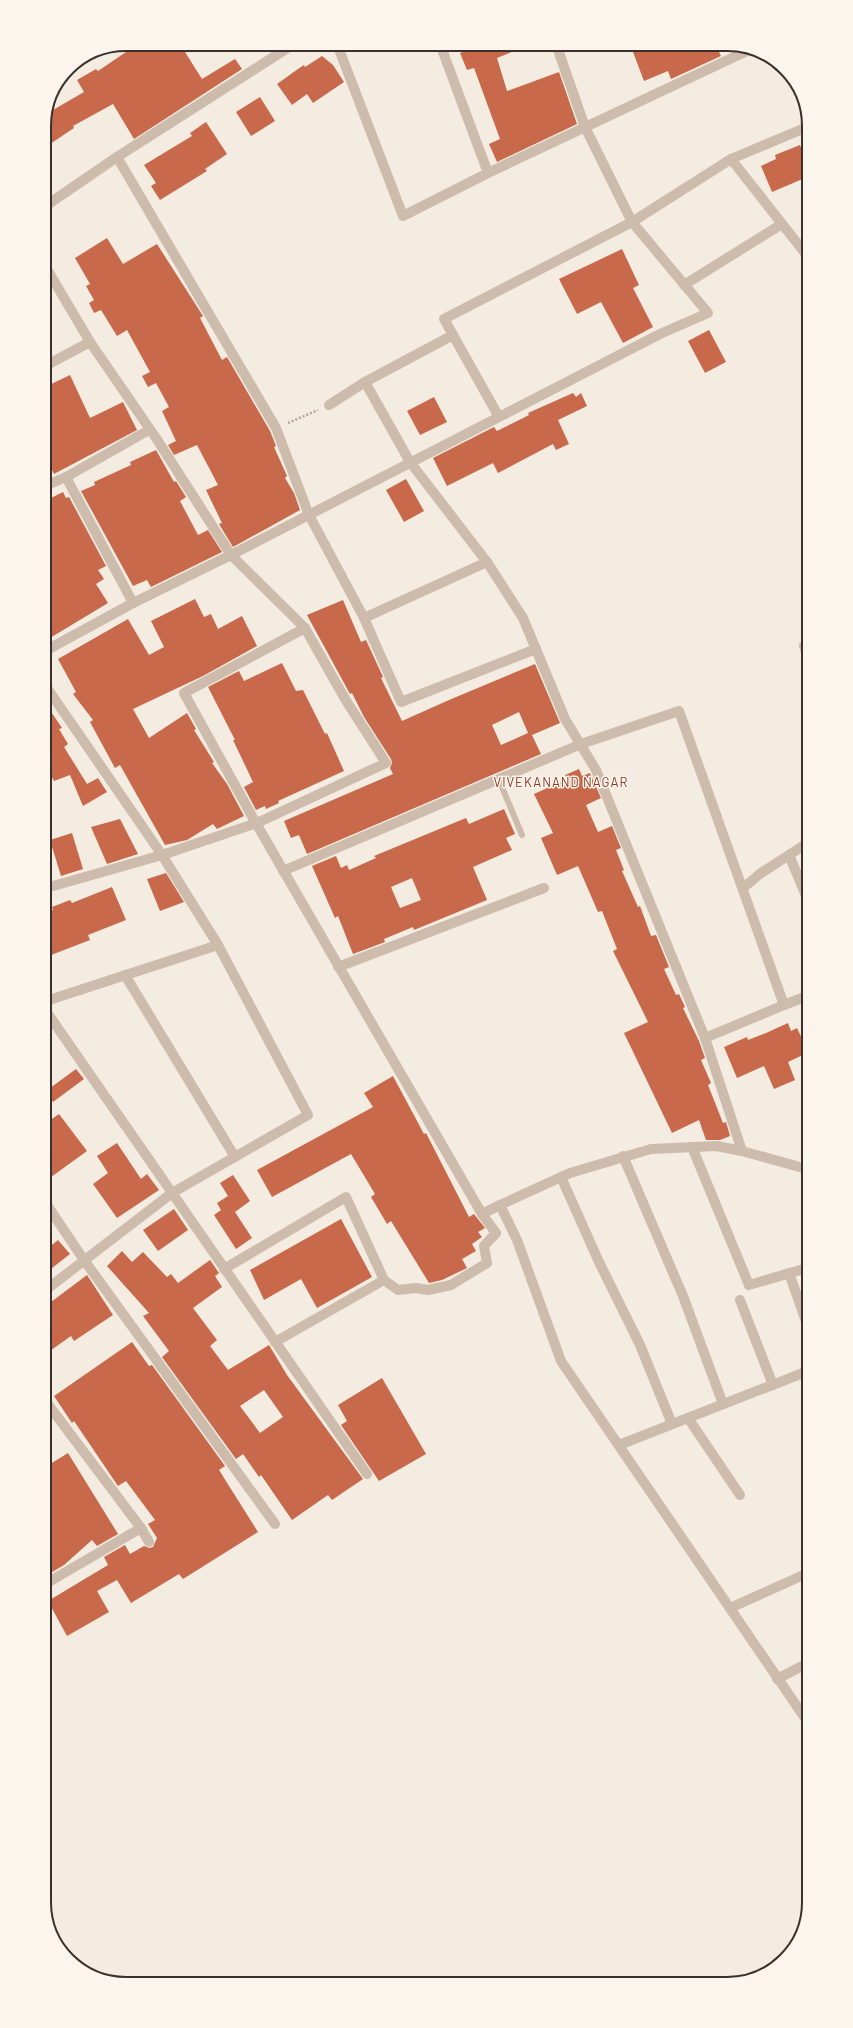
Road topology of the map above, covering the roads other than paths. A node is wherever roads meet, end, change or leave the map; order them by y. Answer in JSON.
{"nodes":[{"id":1,"x":283,"y":51,"type":"edge"},
{"id":2,"x":340,"y":51,"type":"edge"},
{"id":3,"x":443,"y":51,"type":"edge"},
{"id":4,"x":558,"y":51,"type":"edge"},
{"id":5,"x":743,"y":53,"type":"edge"},
{"id":6,"x":585,"y":127,"type":"junction"},
{"id":7,"x":802,"y":129,"type":"edge"},
{"id":8,"x":117,"y":157,"type":"junction"},
{"id":9,"x":731,"y":159,"type":"junction"},
{"id":10,"x":488,"y":173,"type":"junction"},
{"id":11,"x":51,"y":202,"type":"edge"},
{"id":12,"x":632,"y":222,"type":"junction"},
{"id":13,"x":782,"y":224,"type":"junction"},
{"id":14,"x":802,"y":249,"type":"edge"},
{"id":15,"x":51,"y":276,"type":"edge"},
{"id":16,"x":684,"y":286,"type":"junction"},
{"id":17,"x":454,"y":335,"type":"junction"},
{"id":18,"x":90,"y":342,"type":"junction"},
{"id":19,"x":51,"y":363,"type":"edge"},
{"id":20,"x":365,"y":382,"type":"junction"},
{"id":21,"x":329,"y":405,"type":"road end"},
{"id":22,"x":499,"y":417,"type":"junction"},
{"id":23,"x":149,"y":430,"type":"junction"},
{"id":24,"x":410,"y":462,"type":"junction"},
{"id":25,"x":66,"y":476,"type":"junction"},
{"id":26,"x":51,"y":483,"type":"edge"},
{"id":27,"x":309,"y":515,"type":"junction"},
{"id":28,"x":231,"y":555,"type":"junction"},
{"id":29,"x":486,"y":562,"type":"junction"},
{"id":30,"x":133,"y":603,"type":"junction"},
{"id":31,"x":364,"y":618,"type":"junction"},
{"id":32,"x":305,"y":628,"type":"junction"},
{"id":33,"x":51,"y":648,"type":"edge"},
{"id":34,"x":536,"y":649,"type":"junction"},
{"id":35,"x":51,"y":692,"type":"edge"},
{"id":36,"x":581,"y":744,"type":"junction"},
{"id":37,"x":499,"y":780,"type":"junction"},
{"id":38,"x":257,"y":823,"type":"junction"},
{"id":39,"x":522,"y":835,"type":"dead end"},
{"id":40,"x":802,"y":847,"type":"edge"},
{"id":41,"x":162,"y":855,"type":"junction"},
{"id":42,"x":789,"y":855,"type":"junction"},
{"id":43,"x":283,"y":871,"type":"junction"},
{"id":44,"x":802,"y":886,"type":"edge"},
{"id":45,"x":51,"y":887,"type":"edge"},
{"id":46,"x":544,"y":888,"type":"dead end"},
{"id":47,"x":743,"y":888,"type":"junction"},
{"id":48,"x":218,"y":945,"type":"junction"},
{"id":49,"x":338,"y":967,"type":"junction"},
{"id":50,"x":125,"y":975,"type":"junction"},
{"id":51,"x":802,"y":998,"type":"edge"},
{"id":52,"x":51,"y":999,"type":"edge"},
{"id":53,"x":784,"y":1005,"type":"junction"},
{"id":54,"x":51,"y":1018,"type":"edge"},
{"id":55,"x":705,"y":1038,"type":"junction"},
{"id":56,"x":692,"y":1147,"type":"junction"},
{"id":57,"x":742,"y":1151,"type":"junction"},
{"id":58,"x":623,"y":1156,"type":"junction"},
{"id":59,"x":235,"y":1157,"type":"junction"},
{"id":60,"x":802,"y":1168,"type":"edge"},
{"id":61,"x":561,"y":1177,"type":"junction"},
{"id":62,"x":172,"y":1193,"type":"junction"},
{"id":63,"x":500,"y":1205,"type":"junction"},
{"id":64,"x":51,"y":1211,"type":"edge"},
{"id":65,"x":482,"y":1214,"type":"junction"},
{"id":66,"x":84,"y":1260,"type":"junction"},
{"id":67,"x":224,"y":1269,"type":"junction"},
{"id":68,"x":802,"y":1270,"type":"edge"},
{"id":69,"x":789,"y":1273,"type":"junction"},
{"id":70,"x":384,"y":1280,"type":"junction"},
{"id":71,"x":51,"y":1286,"type":"edge"},
{"id":72,"x":740,"y":1300,"type":"dead end"},
{"id":73,"x":802,"y":1310,"type":"edge"},
{"id":74,"x":275,"y":1342,"type":"junction"},
{"id":75,"x":802,"y":1373,"type":"edge"},
{"id":76,"x":772,"y":1385,"type":"junction"},
{"id":77,"x":723,"y":1404,"type":"junction"},
{"id":78,"x":51,"y":1408,"type":"edge"},
{"id":79,"x":688,"y":1418,"type":"junction"},
{"id":80,"x":672,"y":1424,"type":"junction"},
{"id":81,"x":619,"y":1445,"type":"junction"},
{"id":82,"x":367,"y":1474,"type":"dead end"},
{"id":83,"x":740,"y":1495,"type":"dead end"},
{"id":84,"x":275,"y":1524,"type":"dead end"},
{"id":85,"x":141,"y":1528,"type":"junction"},
{"id":86,"x":149,"y":1542,"type":"dead end"},
{"id":87,"x":802,"y":1577,"type":"edge"},
{"id":88,"x":51,"y":1581,"type":"edge"},
{"id":89,"x":730,"y":1608,"type":"junction"},
{"id":90,"x":802,"y":1666,"type":"edge"},
{"id":91,"x":777,"y":1679,"type":"junction"},
{"id":92,"x":802,"y":1714,"type":"edge"}],
"edges":[{"from":1,"to":8,"type":"street"},
{"from":2,"to":10,"type":"street"},
{"from":3,"to":10,"type":"street"},
{"from":4,"to":6,"type":"street"},
{"from":5,"to":6,"type":"street"},
{"from":6,"to":10,"type":"street"},
{"from":6,"to":12,"type":"street"},
{"from":7,"to":9,"type":"street"},
{"from":8,"to":11,"type":"street"},
{"from":8,"to":27,"type":"street"},
{"from":9,"to":12,"type":"street"},
{"from":9,"to":13,"type":"street"},
{"from":12,"to":16,"type":"street"},
{"from":12,"to":17,"type":"street"},
{"from":13,"to":14,"type":"street"},
{"from":13,"to":16,"type":"street"},
{"from":15,"to":18,"type":"street"},
{"from":16,"to":22,"type":"street"},
{"from":17,"to":20,"type":"street"},
{"from":17,"to":22,"type":"street"},
{"from":18,"to":19,"type":"street"},
{"from":18,"to":23,"type":"street"},
{"from":20,"to":21,"type":"street"},
{"from":20,"to":24,"type":"street"},
{"from":22,"to":24,"type":"street"},
{"from":23,"to":25,"type":"street"},
{"from":23,"to":28,"type":"street"},
{"from":24,"to":27,"type":"street"},
{"from":24,"to":29,"type":"street"},
{"from":25,"to":26,"type":"street"},
{"from":25,"to":30,"type":"street"},
{"from":27,"to":28,"type":"street"},
{"from":27,"to":31,"type":"street"},
{"from":28,"to":30,"type":"street"},
{"from":28,"to":32,"type":"street"},
{"from":29,"to":31,"type":"street"},
{"from":29,"to":34,"type":"street"},
{"from":30,"to":33,"type":"street"},
{"from":31,"to":34,"type":"street"},
{"from":32,"to":38,"type":"street"},
{"from":32,"to":38,"type":"street"},
{"from":34,"to":36,"type":"street"},
{"from":35,"to":41,"type":"street"},
{"from":36,"to":37,"type":"street"},
{"from":36,"to":47,"type":"street"},
{"from":36,"to":55,"type":"street"},
{"from":37,"to":39,"type":"lane"},
{"from":37,"to":43,"type":"street"},
{"from":38,"to":41,"type":"street"},
{"from":38,"to":43,"type":"street"},
{"from":40,"to":42,"type":"street"},
{"from":41,"to":45,"type":"street"},
{"from":41,"to":48,"type":"street"},
{"from":42,"to":44,"type":"street"},
{"from":42,"to":47,"type":"street"},
{"from":43,"to":49,"type":"street"},
{"from":46,"to":49,"type":"street"},
{"from":47,"to":53,"type":"street"},
{"from":48,"to":50,"type":"street"},
{"from":48,"to":59,"type":"street"},
{"from":49,"to":65,"type":"street"},
{"from":50,"to":52,"type":"street"},
{"from":50,"to":59,"type":"street"},
{"from":51,"to":53,"type":"street"},
{"from":53,"to":55,"type":"street"},
{"from":54,"to":62,"type":"street"},
{"from":55,"to":57,"type":"street"},
{"from":56,"to":57,"type":"street"},
{"from":56,"to":58,"type":"street"},
{"from":56,"to":69,"type":"street"},
{"from":57,"to":60,"type":"street"},
{"from":58,"to":61,"type":"street"},
{"from":58,"to":77,"type":"street"},
{"from":59,"to":62,"type":"street"},
{"from":61,"to":63,"type":"street"},
{"from":61,"to":80,"type":"street"},
{"from":62,"to":66,"type":"street"},
{"from":62,"to":67,"type":"street"},
{"from":63,"to":65,"type":"street"},
{"from":63,"to":81,"type":"street"},
{"from":64,"to":66,"type":"street"},
{"from":65,"to":70,"type":"street"},
{"from":66,"to":71,"type":"street"},
{"from":66,"to":84,"type":"street"},
{"from":67,"to":70,"type":"street"},
{"from":67,"to":74,"type":"street"},
{"from":68,"to":69,"type":"street"},
{"from":69,"to":73,"type":"street"},
{"from":70,"to":74,"type":"street"},
{"from":72,"to":76,"type":"street"},
{"from":74,"to":82,"type":"street"},
{"from":75,"to":76,"type":"street"},
{"from":76,"to":77,"type":"street"},
{"from":77,"to":79,"type":"street"},
{"from":78,"to":85,"type":"street"},
{"from":79,"to":80,"type":"street"},
{"from":79,"to":83,"type":"street"},
{"from":80,"to":81,"type":"street"},
{"from":81,"to":89,"type":"street"},
{"from":85,"to":86,"type":"street"},
{"from":85,"to":88,"type":"street"},
{"from":87,"to":89,"type":"street"},
{"from":89,"to":91,"type":"street"},
{"from":90,"to":91,"type":"street"},
{"from":91,"to":92,"type":"street"}]}
